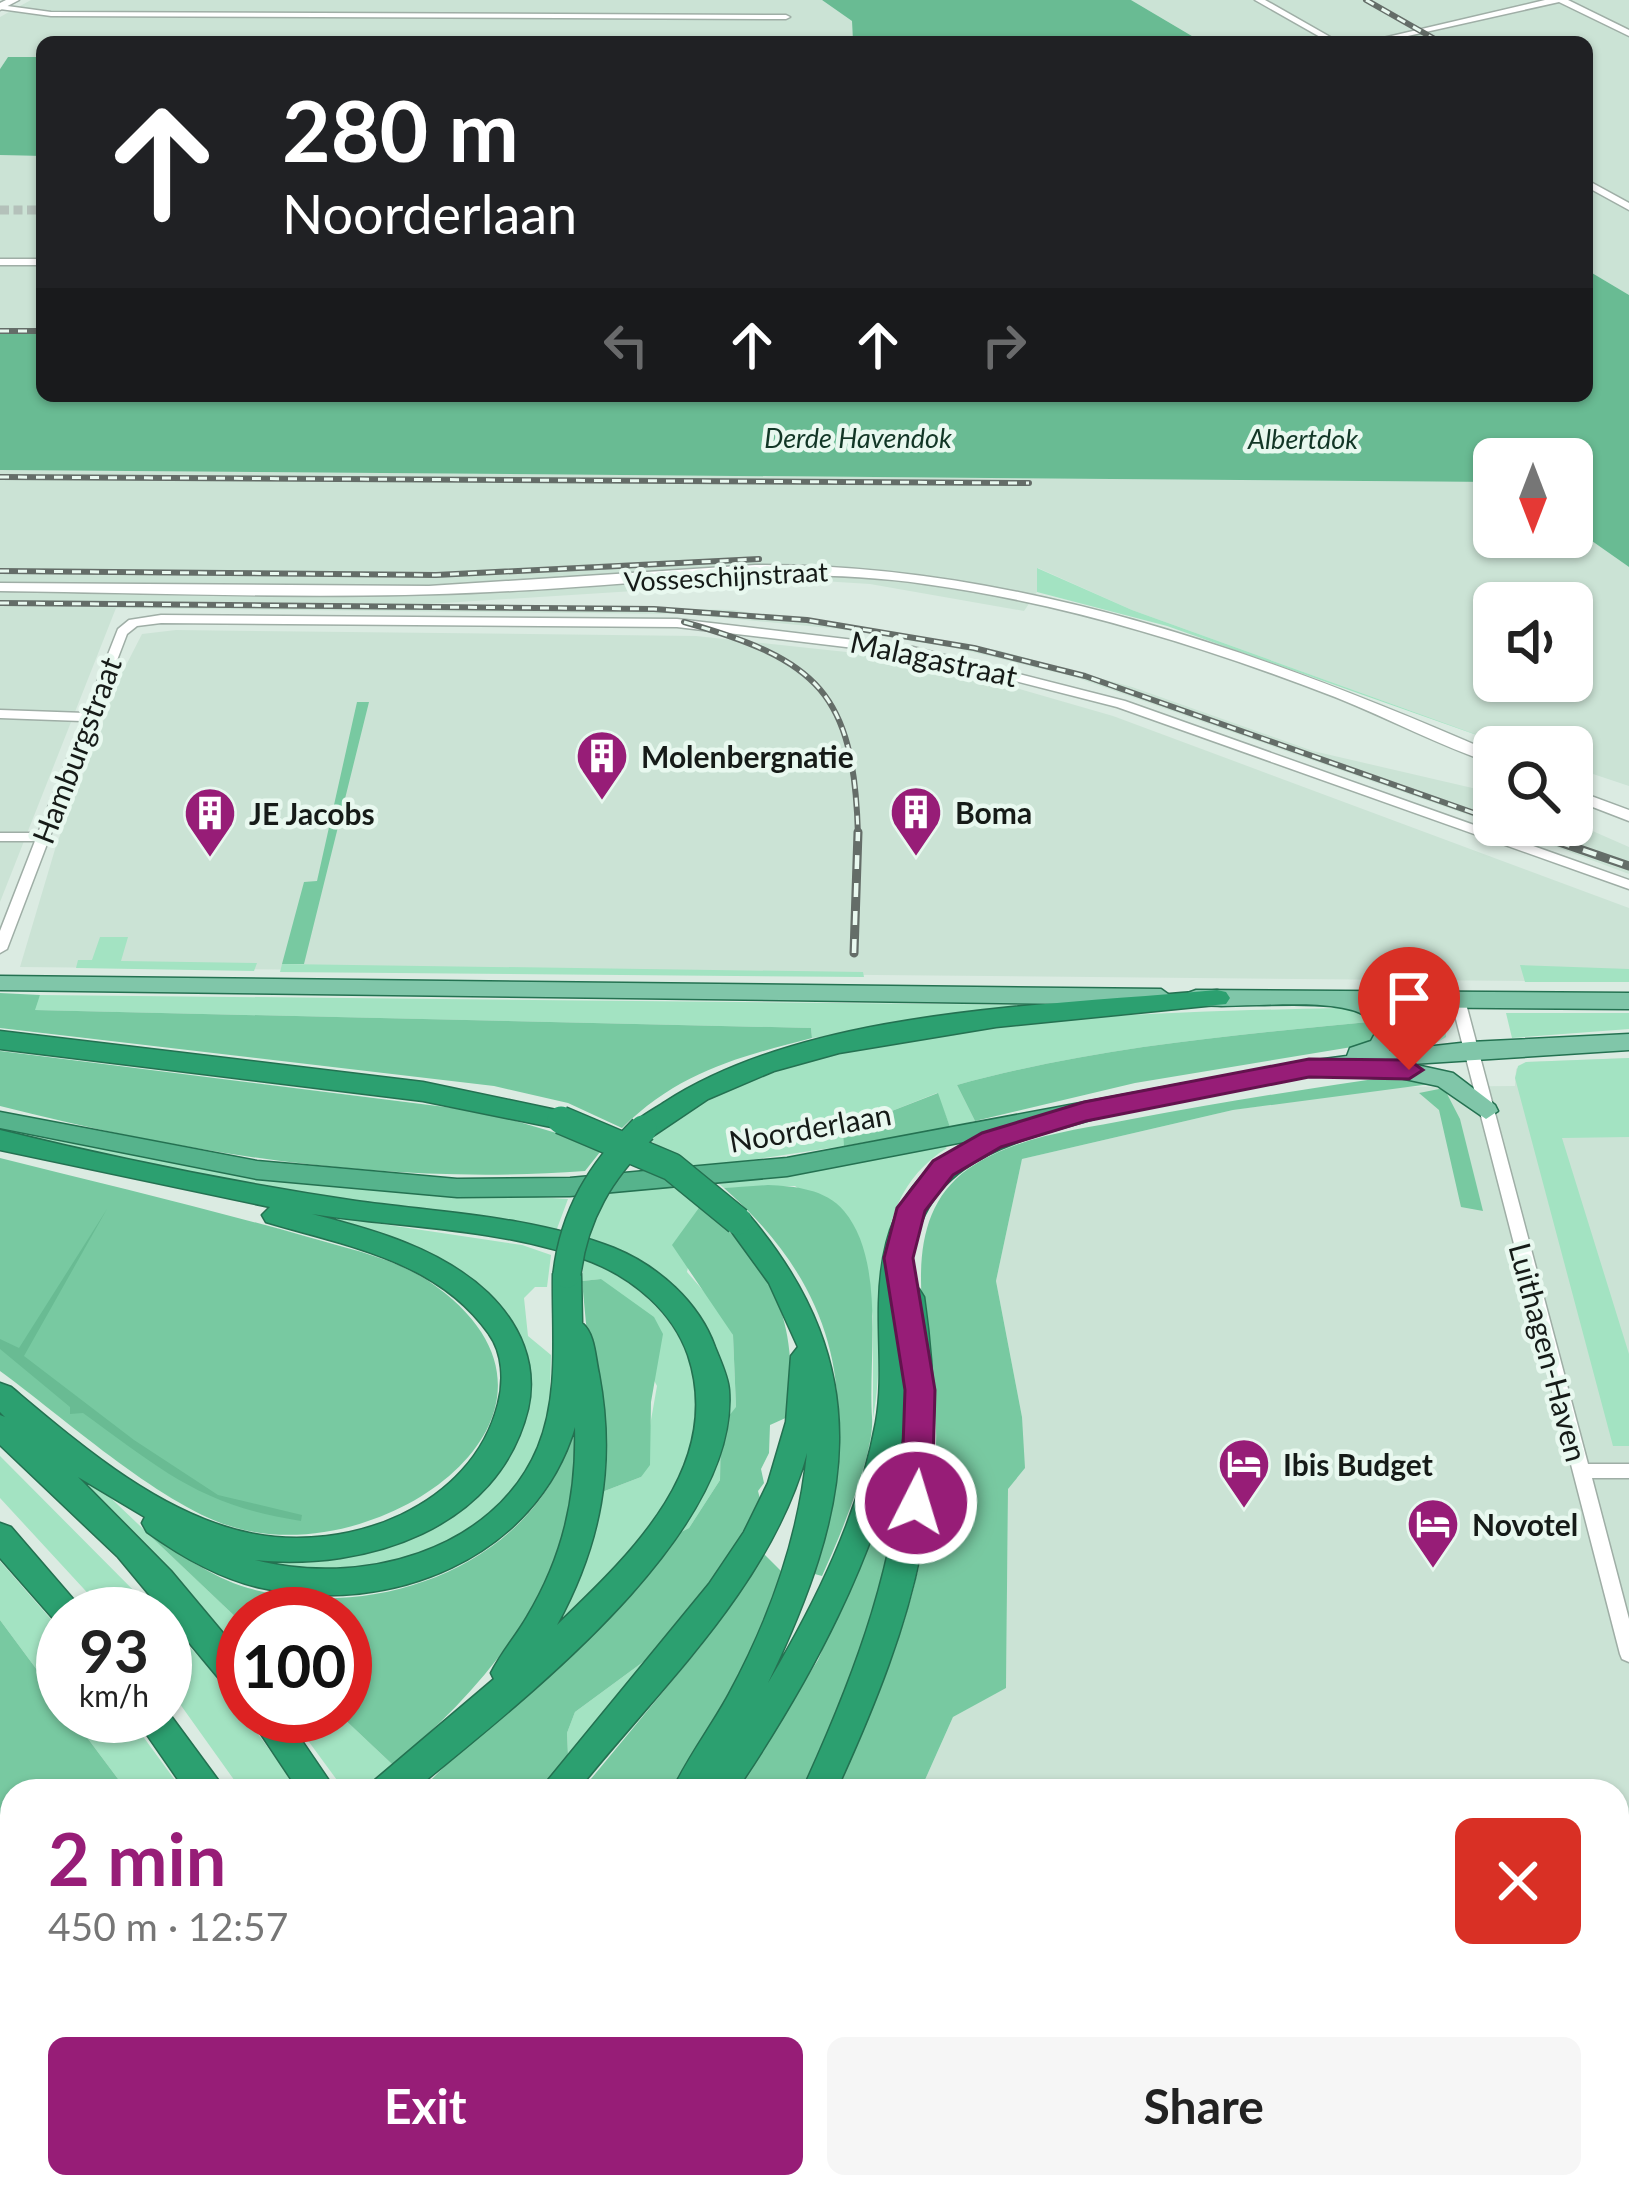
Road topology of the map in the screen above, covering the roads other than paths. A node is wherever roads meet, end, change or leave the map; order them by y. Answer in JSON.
{"nodes":[{"id":1,"x":14,"y":0,"type":"edge"},
{"id":2,"x":1259,"y":0,"type":"edge"},
{"id":3,"x":1559,"y":0,"type":"edge"},
{"id":4,"x":0,"y":7,"type":"edge"},
{"id":5,"x":786,"y":17,"type":"dead end"},
{"id":6,"x":1629,"y":33,"type":"edge"},
{"id":7,"x":1324,"y":36,"type":"edge"},
{"id":8,"x":1397,"y":36,"type":"edge"},
{"id":9,"x":1593,"y":186,"type":"edge"},
{"id":10,"x":1629,"y":207,"type":"edge"},
{"id":11,"x":0,"y":262,"type":"edge"},
{"id":12,"x":36,"y":262,"type":"edge"},
{"id":13,"x":0,"y":587,"type":"edge"},
{"id":14,"x":205,"y":620,"type":"joint"},
{"id":15,"x":0,"y":714,"type":"edge"},
{"id":16,"x":89,"y":717,"type":"junction"},
{"id":17,"x":1473,"y":750,"type":"edge"},
{"id":18,"x":1593,"y":802,"type":"edge"},
{"id":19,"x":1629,"y":816,"type":"edge"},
{"id":20,"x":0,"y":837,"type":"edge"},
{"id":21,"x":43,"y":837,"type":"junction"},
{"id":22,"x":1629,"y":885,"type":"edge"},
{"id":23,"x":0,"y":949,"type":"edge"},
{"id":24,"x":0,"y":983,"type":"edge"},
{"id":25,"x":1217,"y":998,"type":"junction"},
{"id":26,"x":1348,"y":999,"type":"junction"},
{"id":27,"x":1459,"y":1000,"type":"junction"},
{"id":28,"x":1629,"y":1001,"type":"edge"},
{"id":29,"x":0,"y":1040,"type":"edge"},
{"id":30,"x":1629,"y":1042,"type":"edge"},
{"id":31,"x":1470,"y":1050,"type":"junction"},
{"id":32,"x":1309,"y":1068,"type":"junction"},
{"id":33,"x":1486,"y":1111,"type":"junction"},
{"id":34,"x":1084,"y":1112,"type":"junction"},
{"id":35,"x":0,"y":1120,"type":"edge"},
{"id":36,"x":0,"y":1140,"type":"edge"},
{"id":37,"x":34,"y":1149,"type":"junction"},
{"id":38,"x":898,"y":1271,"type":"junction"},
{"id":39,"x":567,"y":1274,"type":"junction"},
{"id":40,"x":804,"y":1328,"type":"junction"},
{"id":41,"x":0,"y":1395,"type":"edge"},
{"id":42,"x":0,"y":1427,"type":"edge"},
{"id":43,"x":75,"y":1458,"type":"junction"},
{"id":44,"x":1581,"y":1471,"type":"junction"},
{"id":45,"x":1629,"y":1471,"type":"edge"},
{"id":46,"x":0,"y":1536,"type":"edge"},
{"id":47,"x":46,"y":1587,"type":"edge"},
{"id":48,"x":216,"y":1645,"type":"edge"},
{"id":49,"x":1629,"y":1654,"type":"edge"},
{"id":50,"x":480,"y":1711,"type":"junction"},
{"id":51,"x":171,"y":1743,"type":"edge"},
{"id":52,"x":285,"y":1743,"type":"edge"},
{"id":53,"x":197,"y":1779,"type":"edge"},
{"id":54,"x":311,"y":1779,"type":"edge"},
{"id":55,"x":402,"y":1779,"type":"edge"},
{"id":56,"x":566,"y":1779,"type":"edge"},
{"id":57,"x":696,"y":1779,"type":"edge"},
{"id":58,"x":723,"y":1779,"type":"edge"},
{"id":59,"x":824,"y":1779,"type":"edge"}],
"edges":[{"from":1,"to":4,"type":"street"},
{"from":2,"to":7,"type":"street"},
{"from":3,"to":6,"type":"street"},
{"from":3,"to":8,"type":"street"},
{"from":4,"to":5,"type":"street"},
{"from":9,"to":10,"type":"street"},
{"from":11,"to":12,"type":"street"},
{"from":13,"to":17,"type":"street","name":"Vosseschijnstraat"},
{"from":14,"to":16,"type":"street","name":"Hamburgstraat"},
{"from":14,"to":22,"type":"street","name":"Malagastraat"},
{"from":15,"to":16,"type":"street"},
{"from":16,"to":21,"type":"street","name":"Hamburgstraat"},
{"from":18,"to":19,"type":"street"},
{"from":20,"to":21,"type":"street"},
{"from":21,"to":23,"type":"street","name":"Hamburgstraat"},
{"from":24,"to":25,"type":"main road"},
{"from":25,"to":26,"type":"main road"},
{"from":25,"to":39,"type":"highway","bridge":true},
{"from":26,"to":27,"type":"main road"},
{"from":26,"to":32,"type":"main road"},
{"from":27,"to":28,"type":"main road"},
{"from":27,"to":31,"type":"street","name":"Luithagen-Haven"},
{"from":29,"to":40,"type":"highway","bridge":true},
{"from":30,"to":31,"type":"main road","name":"Noorderlaan"},
{"from":31,"to":32,"type":"main road","name":"Noorderlaan"},
{"from":31,"to":33,"type":"street","name":"Luithagen-Haven"},
{"from":32,"to":33,"type":"main road"},
{"from":32,"to":34,"type":"highway","name":"Noorderlaan"},
{"from":33,"to":44,"type":"street","name":"Luithagen-Haven"},
{"from":34,"to":35,"type":"highway","name":"Noorderlaan"},
{"from":34,"to":38,"type":"highway"},
{"from":36,"to":37,"type":"highway"},
{"from":37,"to":43,"type":"highway"},
{"from":37,"to":50,"type":"highway"},
{"from":38,"to":58,"type":"highway"},
{"from":38,"to":59,"type":"highway"},
{"from":39,"to":43,"type":"highway"},
{"from":39,"to":50,"type":"highway"},
{"from":40,"to":56,"type":"highway"},
{"from":40,"to":57,"type":"highway"},
{"from":41,"to":43,"type":"highway"},
{"from":42,"to":48,"type":"highway"},
{"from":44,"to":45,"type":"street"},
{"from":44,"to":49,"type":"street","name":"Luithagen-Haven"},
{"from":46,"to":47,"type":"highway"},
{"from":50,"to":55,"type":"highway"},
{"from":51,"to":53,"type":"highway"},
{"from":52,"to":54,"type":"highway"}]}
